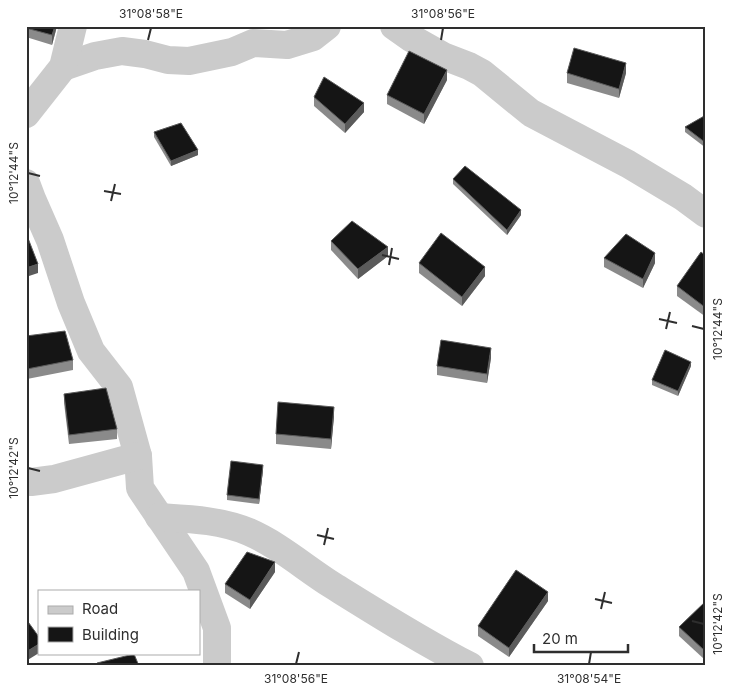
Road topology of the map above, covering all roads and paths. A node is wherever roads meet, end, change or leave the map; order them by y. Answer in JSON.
{"nodes":[{"id":1,"x":73,"y":26,"type":"edge"},
{"id":2,"x":327,"y":26,"type":"edge"},
{"id":3,"x":394,"y":26,"type":"edge"},
{"id":4,"x":63,"y":67,"type":"junction"},
{"id":5,"x":26,"y":114,"type":"edge"},
{"id":6,"x":26,"y":183,"type":"edge"},
{"id":7,"x":706,"y":214,"type":"edge"},
{"id":8,"x":138,"y":456,"type":"junction"},
{"id":9,"x":26,"y":480,"type":"edge"},
{"id":10,"x":159,"y":517,"type":"junction"},
{"id":11,"x":217,"y":666,"type":"edge"},
{"id":12,"x":470,"y":666,"type":"edge"}],
"edges":[{"from":1,"to":4,"type":"street"},
{"from":2,"to":4,"type":"street"},
{"from":3,"to":7,"type":"street"},
{"from":4,"to":5,"type":"street"},
{"from":6,"to":8,"type":"street"},
{"from":8,"to":9,"type":"street"},
{"from":8,"to":10,"type":"street"},
{"from":10,"to":11,"type":"street"},
{"from":10,"to":12,"type":"street"}]}
